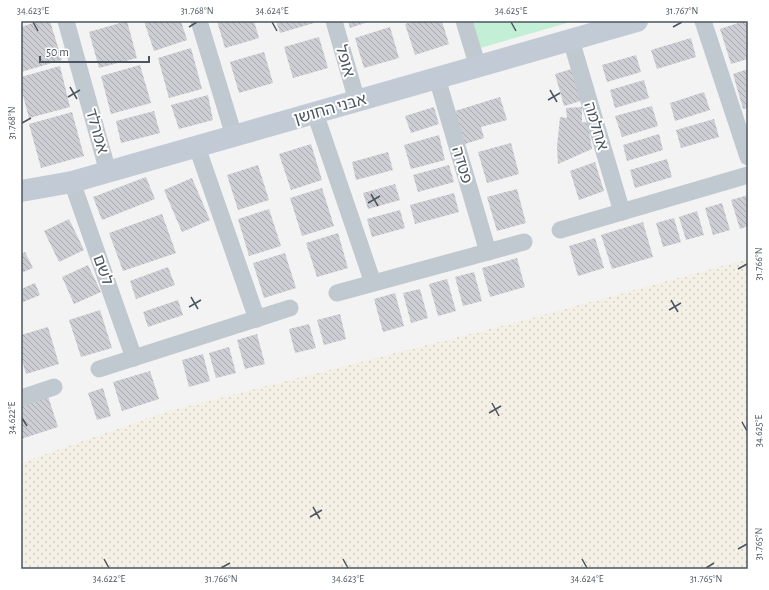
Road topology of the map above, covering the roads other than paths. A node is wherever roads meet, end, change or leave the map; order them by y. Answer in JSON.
{"nodes":[{"id":1,"x":66,"y":21,"type":"edge"},
{"id":2,"x":199,"y":21,"type":"edge"},
{"id":3,"x":334,"y":21,"type":"edge"},
{"id":4,"x":464,"y":21,"type":"edge"},
{"id":5,"x":703,"y":21,"type":"edge"},
{"id":6,"x":629,"y":22,"type":"edge"},
{"id":7,"x":571,"y":40,"type":"junction"},
{"id":8,"x":478,"y":66,"type":"junction"},
{"id":9,"x":437,"y":78,"type":"junction"},
{"id":10,"x":357,"y":101,"type":"junction"},
{"id":11,"x":315,"y":113,"type":"junction"},
{"id":12,"x":234,"y":136,"type":"junction"},
{"id":13,"x":197,"y":146,"type":"junction"},
{"id":14,"x":748,"y":157,"type":"edge"},
{"id":15,"x":108,"y":172,"type":"junction"},
{"id":16,"x":748,"y":175,"type":"edge"},
{"id":17,"x":72,"y":182,"type":"junction"},
{"id":18,"x":21,"y":191,"type":"edge"},
{"id":19,"x":622,"y":212,"type":"junction"},
{"id":20,"x":560,"y":230,"type":"dead end"},
{"id":21,"x":524,"y":242,"type":"dead end"},
{"id":22,"x":488,"y":252,"type":"junction"},
{"id":23,"x":373,"y":283,"type":"junction"},
{"id":24,"x":337,"y":293,"type":"dead end"},
{"id":25,"x":290,"y":308,"type":"dead end"},
{"id":26,"x":257,"y":319,"type":"junction"},
{"id":27,"x":134,"y":358,"type":"junction"},
{"id":28,"x":99,"y":369,"type":"dead end"},
{"id":29,"x":54,"y":387,"type":"dead end"},
{"id":30,"x":21,"y":398,"type":"edge"}],
"edges":[{"from":1,"to":15,"type":"street","name":"אמרלד"},
{"from":2,"to":12,"type":"street"},
{"from":3,"to":10,"type":"street","name":"אופל"},
{"from":4,"to":8,"type":"street"},
{"from":5,"to":14,"type":"street"},
{"from":6,"to":7,"type":"street","name":"אבני החושן"},
{"from":7,"to":8,"type":"street","name":"אבני החושן"},
{"from":7,"to":19,"type":"street","name":"אחלמה"},
{"from":8,"to":9,"type":"street","name":"אבני החושן"},
{"from":9,"to":10,"type":"street","name":"אבני החושן"},
{"from":9,"to":22,"type":"street","name":"פטדה"},
{"from":10,"to":11,"type":"street","name":"אבני החושן"},
{"from":11,"to":12,"type":"street","name":"אבני החושן"},
{"from":11,"to":23,"type":"street"},
{"from":12,"to":13,"type":"street","name":"אבני החושן"},
{"from":13,"to":15,"type":"street","name":"אבני החושן"},
{"from":13,"to":26,"type":"street"},
{"from":15,"to":17,"type":"street","name":"אבני החושן"},
{"from":16,"to":19,"type":"street"},
{"from":17,"to":18,"type":"street","name":"אבני החושן"},
{"from":17,"to":27,"type":"street","name":"לשם"},
{"from":19,"to":20,"type":"street"},
{"from":21,"to":22,"type":"street"},
{"from":22,"to":23,"type":"street"},
{"from":23,"to":24,"type":"street"},
{"from":25,"to":26,"type":"street"},
{"from":26,"to":27,"type":"street"},
{"from":27,"to":28,"type":"street"},
{"from":29,"to":30,"type":"street"}]}
